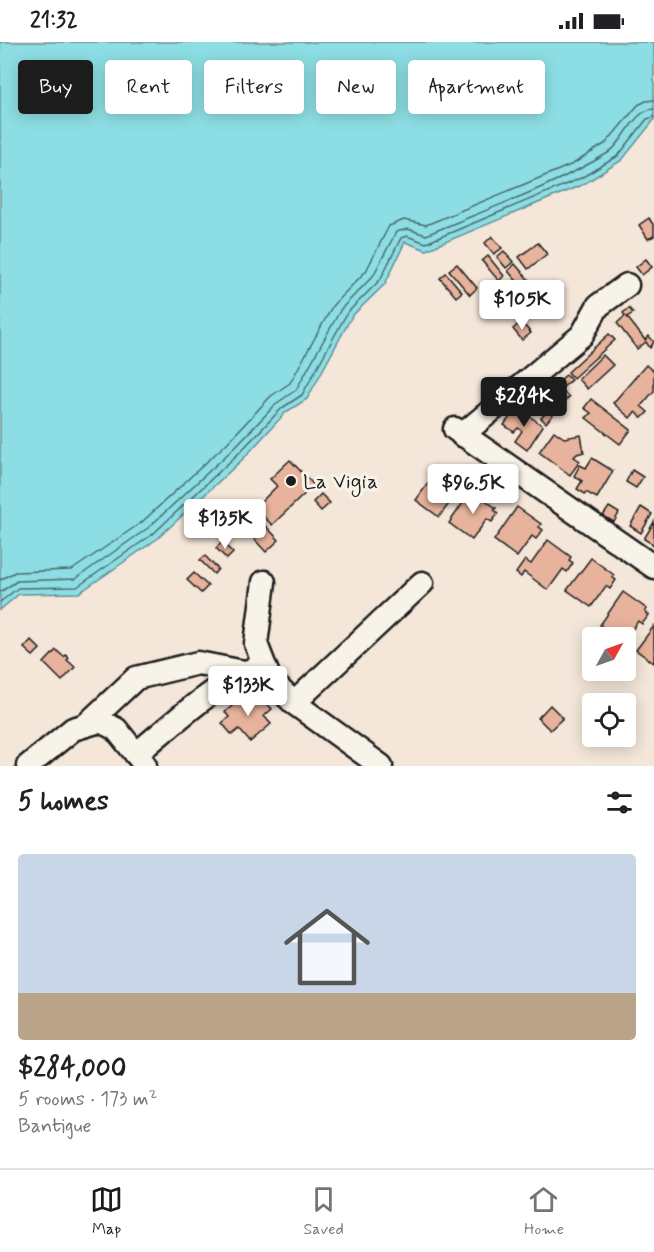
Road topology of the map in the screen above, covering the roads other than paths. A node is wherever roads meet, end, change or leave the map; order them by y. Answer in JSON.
{"nodes":[{"id":1,"x":627,"y":285,"type":"dead end"},
{"id":2,"x":654,"y":567,"type":"edge"},
{"id":3,"x":264,"y":582,"type":"dead end"},
{"id":4,"x":422,"y":583,"type":"dead end"},
{"id":5,"x":254,"y":670,"type":"junction"},
{"id":6,"x":294,"y":703,"type":"junction"},
{"id":7,"x":86,"y":725,"type":"junction"},
{"id":8,"x":141,"y":760,"type":"edge"},
{"id":9,"x":28,"y":766,"type":"edge"},
{"id":10,"x":381,"y":766,"type":"edge"}],
"edges":[{"from":1,"to":2,"type":"street"},
{"from":3,"to":5,"type":"street"},
{"from":4,"to":6,"type":"street"},
{"from":5,"to":6,"type":"street"},
{"from":5,"to":7,"type":"street"},
{"from":5,"to":8,"type":"street"},
{"from":6,"to":10,"type":"street"},
{"from":7,"to":8,"type":"street"},
{"from":7,"to":9,"type":"street"}]}
